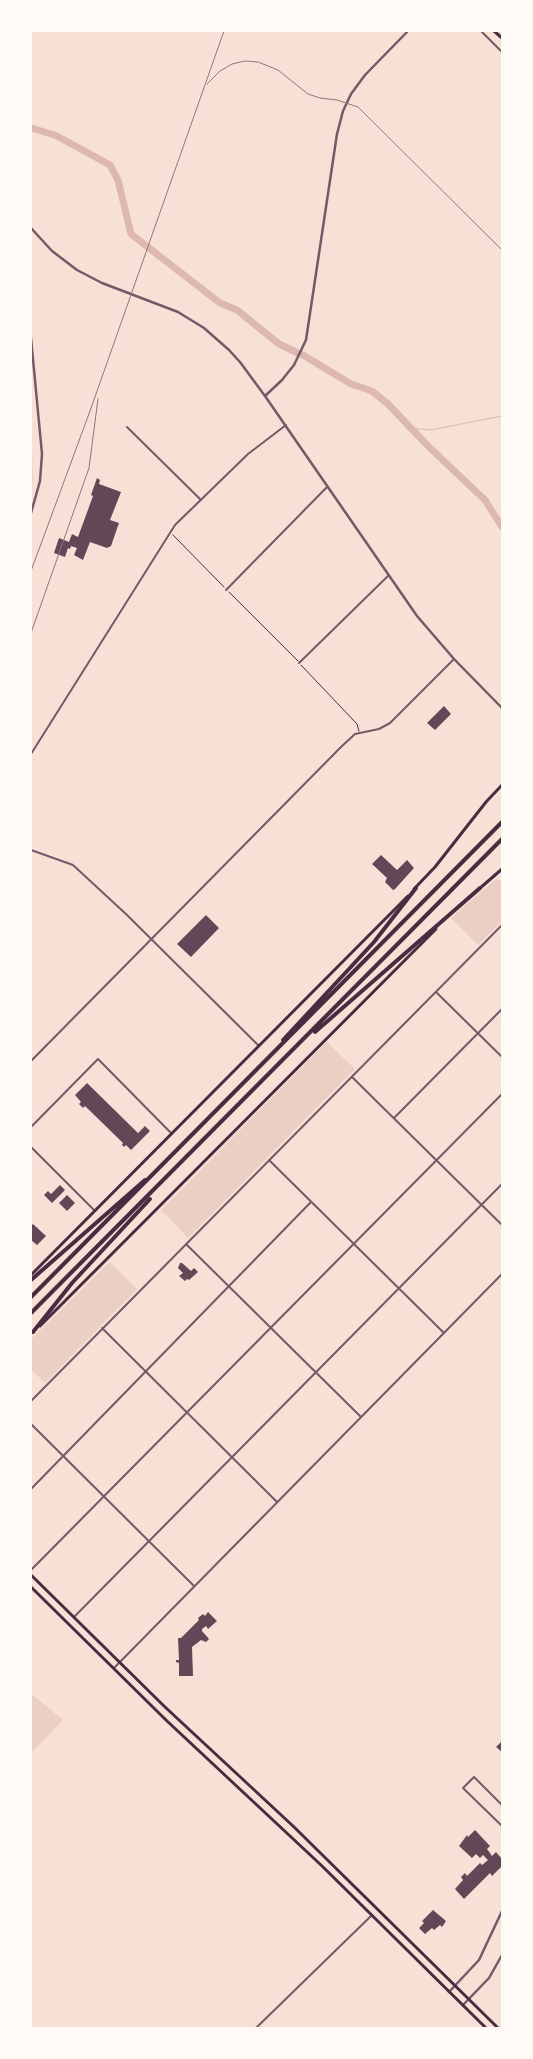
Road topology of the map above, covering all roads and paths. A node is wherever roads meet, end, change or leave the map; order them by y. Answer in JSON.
{"nodes":[{"id":1,"x":408,"y":31,"type":"edge"},
{"id":2,"x":481,"y":31,"type":"edge"},
{"id":3,"x":494,"y":31,"type":"edge"},
{"id":4,"x":502,"y":38,"type":"edge"},
{"id":5,"x":502,"y":52,"type":"edge"},
{"id":6,"x":31,"y":228,"type":"edge"},
{"id":7,"x":31,"y":338,"type":"edge"},
{"id":8,"x":265,"y":396,"type":"junction"},
{"id":9,"x":286,"y":425,"type":"junction"},
{"id":10,"x":127,"y":427,"type":"dead end"},
{"id":11,"x":328,"y":487,"type":"junction"},
{"id":12,"x":200,"y":500,"type":"junction"},
{"id":13,"x":31,"y":513,"type":"edge"},
{"id":14,"x":170,"y":532,"type":"junction"},
{"id":15,"x":388,"y":575,"type":"junction"},
{"id":16,"x":226,"y":590,"type":"junction"},
{"id":17,"x":454,"y":659,"type":"junction"},
{"id":18,"x":299,"y":663,"type":"junction"},
{"id":19,"x":502,"y":708,"type":"edge"},
{"id":20,"x":359,"y":733,"type":"junction"},
{"id":21,"x":31,"y":754,"type":"edge"},
{"id":22,"x":502,"y":785,"type":"edge"},
{"id":23,"x":502,"y":822,"type":"edge"},
{"id":24,"x":502,"y":839,"type":"edge"},
{"id":25,"x":31,"y":850,"type":"edge"},
{"id":26,"x":502,"y":869,"type":"edge"},
{"id":27,"x":416,"y":888,"type":"junction"},
{"id":28,"x":480,"y":888,"type":"junction"},
{"id":29,"x":502,"y":925,"type":"edge"},
{"id":30,"x":151,"y":939,"type":"junction"},
{"id":31,"x":436,"y":992,"type":"junction"},
{"id":32,"x":502,"y":1009,"type":"edge"},
{"id":33,"x":478,"y":1033,"type":"junction"},
{"id":34,"x":259,"y":1046,"type":"junction"},
{"id":35,"x":502,"y":1057,"type":"edge"},
{"id":36,"x":283,"y":1060,"type":"junction"},
{"id":37,"x":31,"y":1061,"type":"edge"},
{"id":38,"x":262,"y":1065,"type":"junction"},
{"id":39,"x":352,"y":1077,"type":"junction"},
{"id":40,"x":502,"y":1094,"type":"edge"},
{"id":41,"x":394,"y":1118,"type":"junction"},
{"id":42,"x":31,"y":1127,"type":"edge"},
{"id":43,"x":172,"y":1134,"type":"junction"},
{"id":44,"x":31,"y":1147,"type":"edge"},
{"id":45,"x":269,"y":1160,"type":"junction"},
{"id":46,"x":436,"y":1160,"type":"junction"},
{"id":47,"x":165,"y":1162,"type":"junction"},
{"id":48,"x":177,"y":1168,"type":"junction"},
{"id":49,"x":502,"y":1184,"type":"edge"},
{"id":50,"x":311,"y":1202,"type":"junction"},
{"id":51,"x":482,"y":1205,"type":"junction"},
{"id":52,"x":96,"y":1211,"type":"junction"},
{"id":53,"x":502,"y":1225,"type":"edge"},
{"id":54,"x":186,"y":1244,"type":"junction"},
{"id":55,"x":354,"y":1244,"type":"junction"},
{"id":56,"x":31,"y":1274,"type":"edge"},
{"id":57,"x":502,"y":1274,"type":"edge"},
{"id":58,"x":31,"y":1280,"type":"edge"},
{"id":59,"x":228,"y":1286,"type":"junction"},
{"id":60,"x":399,"y":1289,"type":"junction"},
{"id":61,"x":31,"y":1297,"type":"edge"},
{"id":62,"x":31,"y":1313,"type":"edge"},
{"id":63,"x":102,"y":1328,"type":"junction"},
{"id":64,"x":270,"y":1328,"type":"junction"},
{"id":65,"x":32,"y":1333,"type":"edge"},
{"id":66,"x":444,"y":1333,"type":"junction"},
{"id":67,"x":145,"y":1370,"type":"junction"},
{"id":68,"x":316,"y":1373,"type":"junction"},
{"id":69,"x":31,"y":1401,"type":"edge"},
{"id":70,"x":187,"y":1412,"type":"junction"},
{"id":71,"x":361,"y":1417,"type":"junction"},
{"id":72,"x":31,"y":1424,"type":"edge"},
{"id":73,"x":64,"y":1456,"type":"junction"},
{"id":74,"x":232,"y":1457,"type":"junction"},
{"id":75,"x":31,"y":1489,"type":"edge"},
{"id":76,"x":104,"y":1496,"type":"junction"},
{"id":77,"x":277,"y":1502,"type":"junction"},
{"id":78,"x":149,"y":1541,"type":"junction"},
{"id":79,"x":31,"y":1570,"type":"edge"},
{"id":80,"x":31,"y":1575,"type":"edge"},
{"id":81,"x":194,"y":1586,"type":"junction"},
{"id":82,"x":31,"y":1588,"type":"edge"},
{"id":83,"x":74,"y":1617,"type":"junction"},
{"id":84,"x":119,"y":1662,"type":"junction"},
{"id":85,"x":113,"y":1668,"type":"junction"},
{"id":86,"x":502,"y":1806,"type":"edge"},
{"id":87,"x":293,"y":1826,"type":"junction"},
{"id":88,"x":502,"y":1826,"type":"edge"},
{"id":89,"x":286,"y":1832,"type":"junction"},
{"id":90,"x":502,"y":1911,"type":"edge"},
{"id":91,"x":371,"y":1916,"type":"junction"},
{"id":92,"x":502,"y":1956,"type":"edge"},
{"id":93,"x":455,"y":1985,"type":"junction"},
{"id":94,"x":449,"y":1992,"type":"junction"},
{"id":95,"x":469,"y":1999,"type":"junction"},
{"id":96,"x":463,"y":2005,"type":"junction"},
{"id":97,"x":256,"y":2028,"type":"edge"},
{"id":98,"x":486,"y":2028,"type":"edge"},
{"id":99,"x":498,"y":2028,"type":"edge"}],
"edges":[{"from":1,"to":8,"type":"street"},
{"from":2,"to":5,"type":"street"},
{"from":3,"to":4,"type":"main road"},
{"from":6,"to":8,"type":"street"},
{"from":7,"to":13,"type":"street"},
{"from":8,"to":9,"type":"street"},
{"from":9,"to":11,"type":"street"},
{"from":9,"to":12,"type":"street"},
{"from":10,"to":12,"type":"street"},
{"from":11,"to":15,"type":"street"},
{"from":11,"to":16,"type":"street"},
{"from":12,"to":14,"type":"street"},
{"from":14,"to":16,"type":"path"},
{"from":14,"to":21,"type":"street"},
{"from":15,"to":17,"type":"street"},
{"from":15,"to":18,"type":"street"},
{"from":16,"to":18,"type":"path"},
{"from":17,"to":19,"type":"street"},
{"from":17,"to":20,"type":"street"},
{"from":18,"to":20,"type":"path"},
{"from":20,"to":30,"type":"street"},
{"from":22,"to":27,"type":"main road"},
{"from":23,"to":38,"type":"highway"},
{"from":24,"to":36,"type":"highway"},
{"from":25,"to":30,"type":"street"},
{"from":26,"to":28,"type":"main road"},
{"from":27,"to":34,"type":"main road"},
{"from":27,"to":38,"type":"highway"},
{"from":28,"to":36,"type":"highway"},
{"from":28,"to":65,"type":"main road"},
{"from":29,"to":31,"type":"street"},
{"from":30,"to":34,"type":"street"},
{"from":30,"to":37,"type":"street"},
{"from":31,"to":33,"type":"street"},
{"from":31,"to":39,"type":"street"},
{"from":32,"to":33,"type":"street"},
{"from":33,"to":35,"type":"street"},
{"from":33,"to":41,"type":"street"},
{"from":34,"to":43,"type":"main road"},
{"from":36,"to":48,"type":"highway"},
{"from":38,"to":47,"type":"highway"},
{"from":39,"to":41,"type":"street"},
{"from":39,"to":45,"type":"street"},
{"from":40,"to":46,"type":"street"},
{"from":41,"to":46,"type":"street"},
{"from":42,"to":43,"type":"street"},
{"from":43,"to":52,"type":"main road"},
{"from":44,"to":52,"type":"street"},
{"from":45,"to":50,"type":"street"},
{"from":45,"to":54,"type":"street"},
{"from":46,"to":51,"type":"street"},
{"from":46,"to":55,"type":"street"},
{"from":47,"to":58,"type":"highway"},
{"from":47,"to":61,"type":"highway"},
{"from":48,"to":62,"type":"highway"},
{"from":48,"to":65,"type":"highway"},
{"from":49,"to":51,"type":"street"},
{"from":50,"to":55,"type":"street"},
{"from":50,"to":59,"type":"street"},
{"from":51,"to":53,"type":"street"},
{"from":51,"to":60,"type":"street"},
{"from":52,"to":56,"type":"main road"},
{"from":54,"to":59,"type":"street"},
{"from":54,"to":63,"type":"street"},
{"from":55,"to":60,"type":"street"},
{"from":55,"to":64,"type":"street"},
{"from":57,"to":66,"type":"street"},
{"from":59,"to":64,"type":"street"},
{"from":59,"to":67,"type":"street"},
{"from":60,"to":66,"type":"street"},
{"from":60,"to":68,"type":"street"},
{"from":63,"to":67,"type":"street"},
{"from":63,"to":69,"type":"street"},
{"from":64,"to":68,"type":"street"},
{"from":64,"to":70,"type":"street"},
{"from":66,"to":71,"type":"street"},
{"from":67,"to":70,"type":"street"},
{"from":67,"to":73,"type":"street"},
{"from":68,"to":71,"type":"street"},
{"from":68,"to":74,"type":"street"},
{"from":70,"to":74,"type":"street"},
{"from":70,"to":76,"type":"street"},
{"from":71,"to":77,"type":"street"},
{"from":72,"to":73,"type":"street"},
{"from":73,"to":75,"type":"street"},
{"from":73,"to":76,"type":"street"},
{"from":74,"to":77,"type":"street"},
{"from":74,"to":78,"type":"street"},
{"from":76,"to":78,"type":"street"},
{"from":76,"to":79,"type":"street"},
{"from":77,"to":81,"type":"street"},
{"from":78,"to":81,"type":"street"},
{"from":78,"to":83,"type":"street"},
{"from":80,"to":83,"type":"main road"},
{"from":81,"to":84,"type":"street"},
{"from":82,"to":85,"type":"main road"},
{"from":83,"to":84,"type":"main road"},
{"from":84,"to":85,"type":"street"},
{"from":84,"to":87,"type":"main road"},
{"from":85,"to":89,"type":"main road"},
{"from":86,"to":88,"type":"street"},
{"from":87,"to":89,"type":"main road"},
{"from":87,"to":93,"type":"main road"},
{"from":89,"to":91,"type":"main road"},
{"from":90,"to":93,"type":"street"},
{"from":91,"to":94,"type":"main road"},
{"from":91,"to":97,"type":"street"},
{"from":92,"to":95,"type":"street"},
{"from":93,"to":94,"type":"street"},
{"from":93,"to":95,"type":"main road"},
{"from":94,"to":96,"type":"main road"},
{"from":95,"to":96,"type":"street"},
{"from":95,"to":99,"type":"main road"},
{"from":96,"to":98,"type":"main road"}]}
